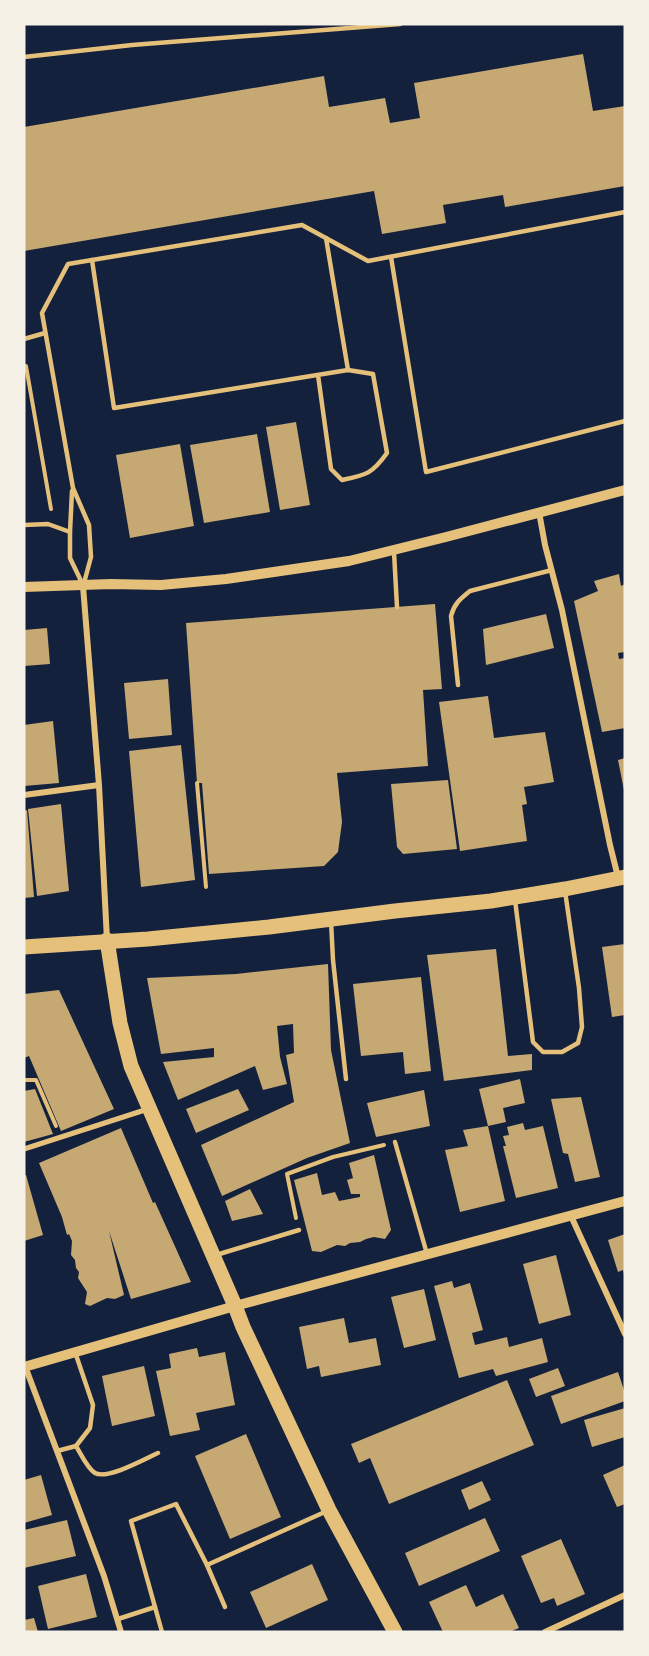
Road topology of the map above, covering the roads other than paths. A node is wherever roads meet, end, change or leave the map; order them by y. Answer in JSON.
{"nodes":[{"id":1,"x":400,"y":24,"type":"edge"},
{"id":2,"x":24,"y":57,"type":"edge"},
{"id":3,"x":625,"y":212,"type":"edge"},
{"id":4,"x":326,"y":238,"type":"junction"},
{"id":5,"x":391,"y":257,"type":"junction"},
{"id":6,"x":92,"y":260,"type":"junction"},
{"id":7,"x":45,"y":333,"type":"junction"},
{"id":8,"x":24,"y":339,"type":"edge"},
{"id":9,"x":348,"y":370,"type":"junction"},
{"id":10,"x":318,"y":375,"type":"junction"},
{"id":11,"x":625,"y":421,"type":"edge"},
{"id":12,"x":73,"y":488,"type":"junction"},
{"id":13,"x":625,"y":490,"type":"edge"},
{"id":14,"x":539,"y":512,"type":"junction"},
{"id":15,"x":24,"y":525,"type":"edge"},
{"id":16,"x":70,"y":532,"type":"junction"},
{"id":17,"x":394,"y":549,"type":"junction"},
{"id":18,"x":552,"y":570,"type":"junction"},
{"id":19,"x":83,"y":585,"type":"junction"},
{"id":20,"x":24,"y":588,"type":"edge"},
{"id":21,"x":397,"y":607,"type":"dead end"},
{"id":22,"x":458,"y":685,"type":"dead end"},
{"id":23,"x":99,"y":785,"type":"junction"},
{"id":24,"x":24,"y":795,"type":"edge"},
{"id":25,"x":622,"y":877,"type":"edge"},
{"id":26,"x":565,"y":889,"type":"junction"},
{"id":27,"x":515,"y":897,"type":"junction"},
{"id":28,"x":331,"y":919,"type":"junction"},
{"id":29,"x":107,"y":940,"type":"junction"},
{"id":30,"x":24,"y":947,"type":"edge"},
{"id":31,"x":346,"y":1079,"type":"dead end"},
{"id":32,"x":149,"y":1109,"type":"junction"},
{"id":33,"x":395,"y":1142,"type":"road end"},
{"id":34,"x":24,"y":1149,"type":"edge"},
{"id":35,"x":625,"y":1202,"type":"edge"},
{"id":36,"x":571,"y":1216,"type":"junction"},
{"id":37,"x":299,"y":1230,"type":"road end"},
{"id":38,"x":427,"y":1254,"type":"junction"},
{"id":39,"x":213,"y":1256,"type":"junction"},
{"id":40,"x":236,"y":1306,"type":"junction"},
{"id":41,"x":625,"y":1334,"type":"edge"},
{"id":42,"x":75,"y":1352,"type":"junction"},
{"id":43,"x":24,"y":1366,"type":"edge"},
{"id":44,"x":76,"y":1446,"type":"junction"},
{"id":45,"x":57,"y":1451,"type":"junction"},
{"id":46,"x":158,"y":1453,"type":"dead end"},
{"id":47,"x":330,"y":1510,"type":"junction"},
{"id":48,"x":207,"y":1564,"type":"junction"},
{"id":49,"x":625,"y":1595,"type":"edge"},
{"id":50,"x":155,"y":1607,"type":"junction"},
{"id":51,"x":225,"y":1607,"type":"dead end"},
{"id":52,"x":118,"y":1619,"type":"junction"},
{"id":53,"x":121,"y":1632,"type":"edge"},
{"id":54,"x":162,"y":1632,"type":"edge"},
{"id":55,"x":394,"y":1632,"type":"edge"},
{"id":56,"x":545,"y":1632,"type":"edge"}],
"edges":[{"from":1,"to":2,"type":"lane"},
{"from":3,"to":5,"type":"lane"},
{"from":4,"to":5,"type":"lane"},
{"from":4,"to":6,"type":"lane"},
{"from":4,"to":9,"type":"lane"},
{"from":5,"to":11,"type":"lane"},
{"from":6,"to":7,"type":"lane"},
{"from":6,"to":10,"type":"lane"},
{"from":7,"to":8,"type":"lane"},
{"from":7,"to":12,"type":"lane"},
{"from":9,"to":10,"type":"lane"},
{"from":9,"to":10,"type":"lane"},
{"from":12,"to":16,"type":"lane"},
{"from":12,"to":19,"type":"lane"},
{"from":13,"to":14,"type":"street"},
{"from":14,"to":17,"type":"street"},
{"from":14,"to":18,"type":"street"},
{"from":15,"to":16,"type":"lane"},
{"from":16,"to":19,"type":"lane"},
{"from":17,"to":19,"type":"street"},
{"from":17,"to":21,"type":"lane"},
{"from":18,"to":22,"type":"lane"},
{"from":18,"to":25,"type":"street"},
{"from":19,"to":20,"type":"street"},
{"from":19,"to":23,"type":"street"},
{"from":23,"to":24,"type":"street"},
{"from":23,"to":29,"type":"street"},
{"from":25,"to":26,"type":"main road"},
{"from":26,"to":27,"type":"main road"},
{"from":26,"to":27,"type":"lane"},
{"from":27,"to":28,"type":"main road"},
{"from":28,"to":29,"type":"main road"},
{"from":28,"to":31,"type":"lane"},
{"from":29,"to":30,"type":"main road"},
{"from":29,"to":32,"type":"main road"},
{"from":32,"to":34,"type":"street"},
{"from":32,"to":39,"type":"main road"},
{"from":33,"to":38,"type":"lane"},
{"from":35,"to":36,"type":"street"},
{"from":36,"to":38,"type":"street"},
{"from":36,"to":41,"type":"street"},
{"from":37,"to":39,"type":"lane"},
{"from":38,"to":40,"type":"street"},
{"from":39,"to":40,"type":"main road"},
{"from":40,"to":42,"type":"street"},
{"from":40,"to":47,"type":"main road"},
{"from":42,"to":43,"type":"street"},
{"from":42,"to":44,"type":"lane"},
{"from":43,"to":45,"type":"street"},
{"from":44,"to":45,"type":"lane"},
{"from":44,"to":46,"type":"lane"},
{"from":45,"to":52,"type":"street"},
{"from":47,"to":48,"type":"lane"},
{"from":47,"to":55,"type":"main road"},
{"from":48,"to":50,"type":"lane"},
{"from":48,"to":51,"type":"lane"},
{"from":49,"to":56,"type":"street"},
{"from":50,"to":52,"type":"lane"},
{"from":50,"to":54,"type":"lane"},
{"from":52,"to":53,"type":"street"}]}
